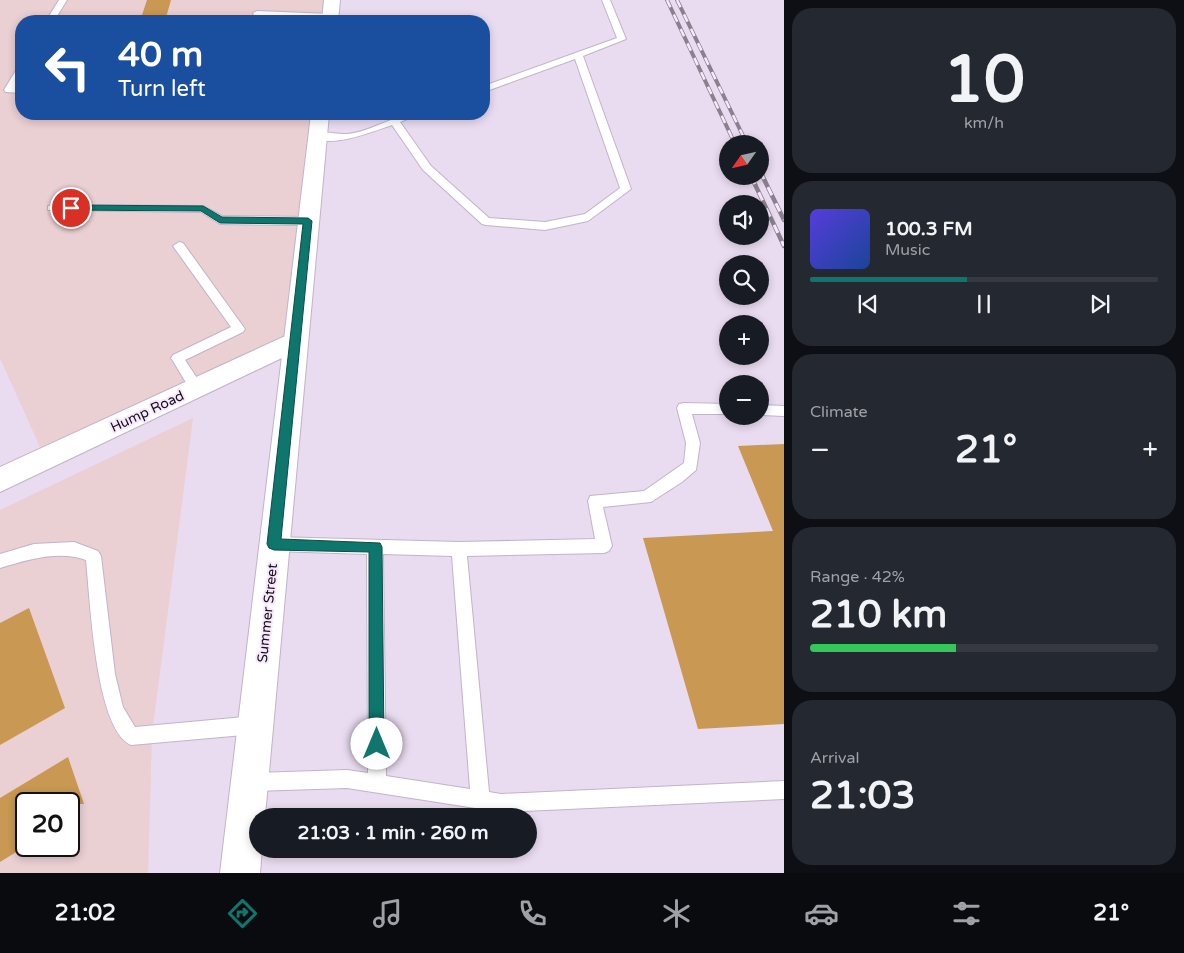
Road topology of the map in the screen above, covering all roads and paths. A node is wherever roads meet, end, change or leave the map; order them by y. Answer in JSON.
{"nodes":[{"id":1,"x":62,"y":0,"type":"edge"},
{"id":2,"x":606,"y":0,"type":"edge"},
{"id":3,"x":331,"y":12,"type":"edge"},
{"id":4,"x":257,"y":14,"type":"dead end"},
{"id":5,"x":53,"y":15,"type":"edge"},
{"id":6,"x":578,"y":55,"type":"junction"},
{"id":7,"x":15,"y":80,"type":"edge"},
{"id":8,"x":490,"y":87,"type":"edge"},
{"id":9,"x":15,"y":90,"type":"edge"},
{"id":10,"x":397,"y":120,"type":"edge"},
{"id":11,"x":394,"y":121,"type":"junction"},
{"id":12,"x":318,"y":125,"type":"edge"},
{"id":13,"x":52,"y":208,"type":"dead end"},
{"id":14,"x":308,"y":221,"type":"junction"},
{"id":15,"x":179,"y":246,"type":"dead end"},
{"id":16,"x":294,"y":341,"type":"junction"},
{"id":17,"x":196,"y":388,"type":"junction"},
{"id":18,"x":719,"y":409,"type":"edge"},
{"id":19,"x":769,"y":410,"type":"edge"},
{"id":20,"x":784,"y":411,"type":"edge"},
{"id":21,"x":0,"y":480,"type":"edge"},
{"id":22,"x":274,"y":544,"type":"junction"},
{"id":23,"x":375,"y":547,"type":"junction"},
{"id":24,"x":459,"y":549,"type":"junction"},
{"id":25,"x":0,"y":561,"type":"edge"},
{"id":26,"x":255,"y":725,"type":"junction"},
{"id":27,"x":249,"y":782,"type":"junction"},
{"id":28,"x":377,"y":783,"type":"junction"},
{"id":29,"x":784,"y":790,"type":"edge"},
{"id":30,"x":480,"y":800,"type":"junction"},
{"id":31,"x":240,"y":873,"type":"edge"}],
"edges":[{"from":1,"to":5,"type":"lane"},
{"from":2,"to":6,"type":"lane"},
{"from":3,"to":4,"type":"lane"},
{"from":6,"to":8,"type":"lane"},
{"from":6,"to":11,"type":"lane"},
{"from":7,"to":9,"type":"lane"},
{"from":10,"to":11,"type":"lane"},
{"from":11,"to":12,"type":"lane"},
{"from":12,"to":14,"type":"street","name":"Summer Street"},
{"from":13,"to":14,"type":"lane"},
{"from":14,"to":16,"type":"street","name":"Summer Street"},
{"from":15,"to":17,"type":"lane"},
{"from":16,"to":17,"type":"street","name":"Hump Road"},
{"from":16,"to":22,"type":"street","name":"Summer Street"},
{"from":17,"to":21,"type":"street","name":"Hump Road"},
{"from":18,"to":24,"type":"lane"},
{"from":19,"to":20,"type":"lane"},
{"from":22,"to":23,"type":"lane"},
{"from":22,"to":26,"type":"street","name":"Summer Street"},
{"from":23,"to":24,"type":"lane"},
{"from":23,"to":28,"type":"lane"},
{"from":24,"to":30,"type":"lane"},
{"from":25,"to":26,"type":"lane"},
{"from":26,"to":27,"type":"street","name":"Summer Street"},
{"from":27,"to":28,"type":"lane"},
{"from":27,"to":31,"type":"street","name":"Summer Street"},
{"from":28,"to":30,"type":"lane"},
{"from":29,"to":30,"type":"lane"}]}
